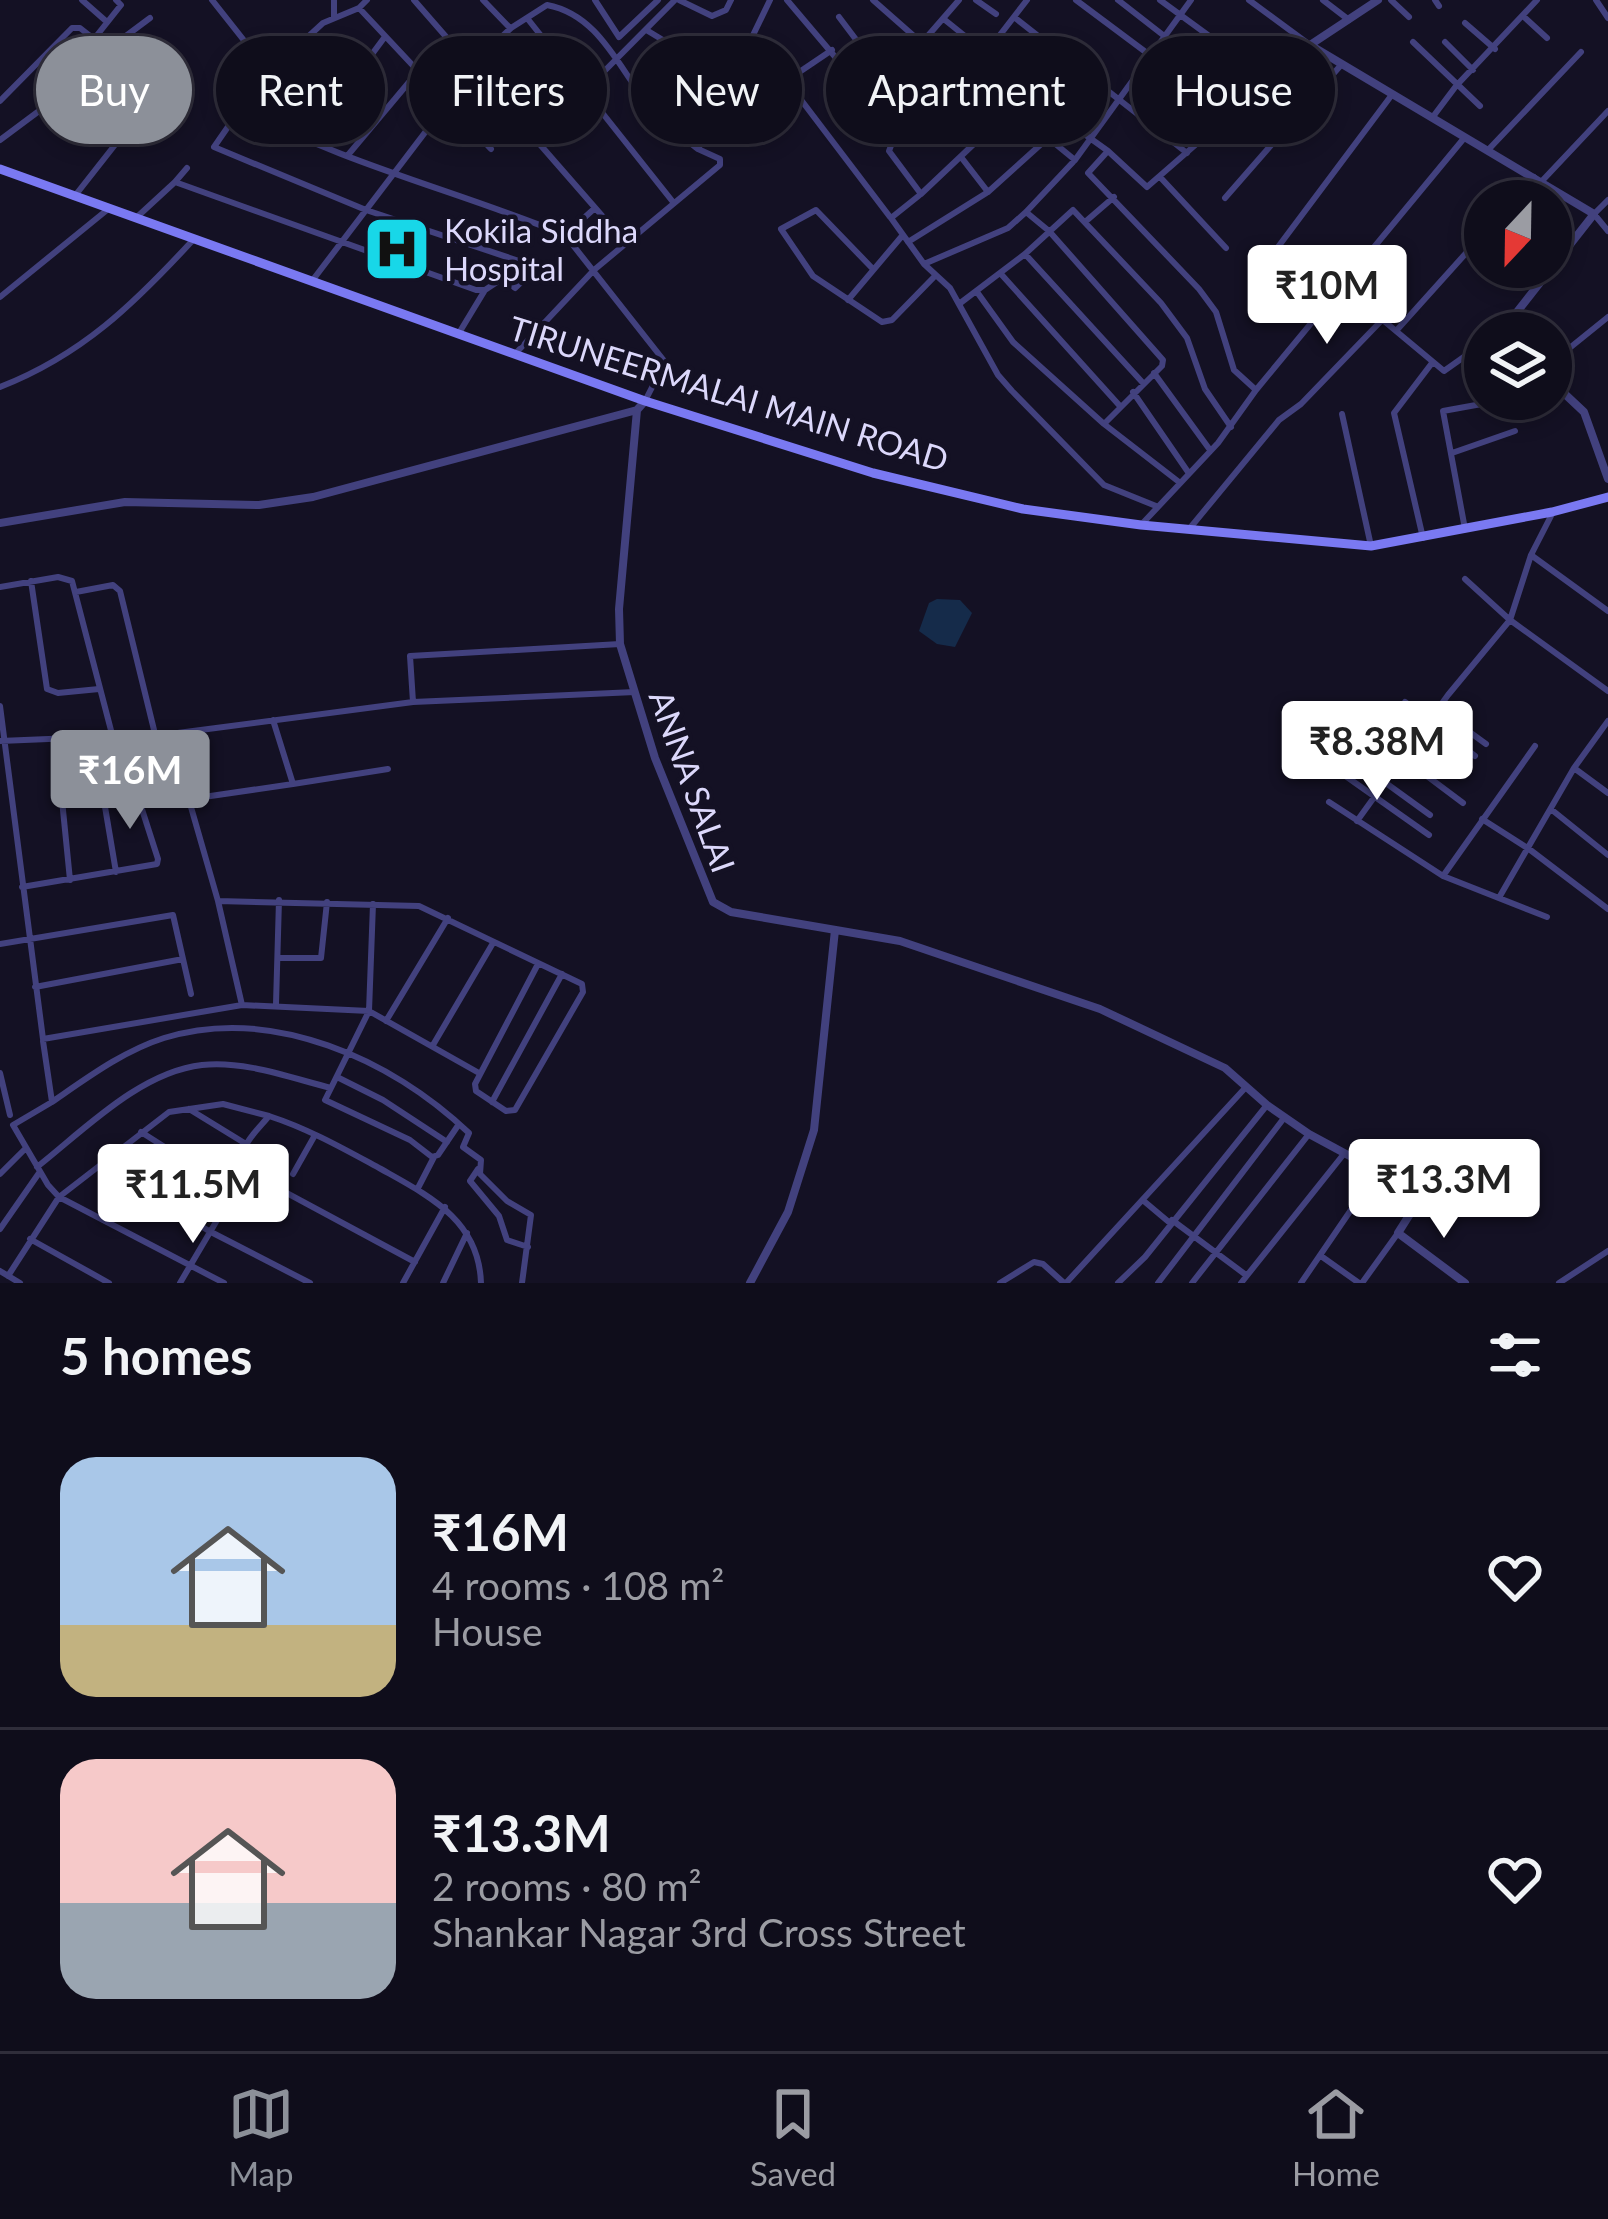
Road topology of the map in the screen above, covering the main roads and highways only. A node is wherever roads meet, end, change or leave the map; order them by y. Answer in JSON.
{"nodes":[{"id":1,"x":0,"y":169,"type":"edge"},
{"id":2,"x":1608,"y":497,"type":"edge"}],
"edges":[{"from":1,"to":2,"type":"main road","name":"TIRUNEERMALAI MAIN ROAD"}]}
